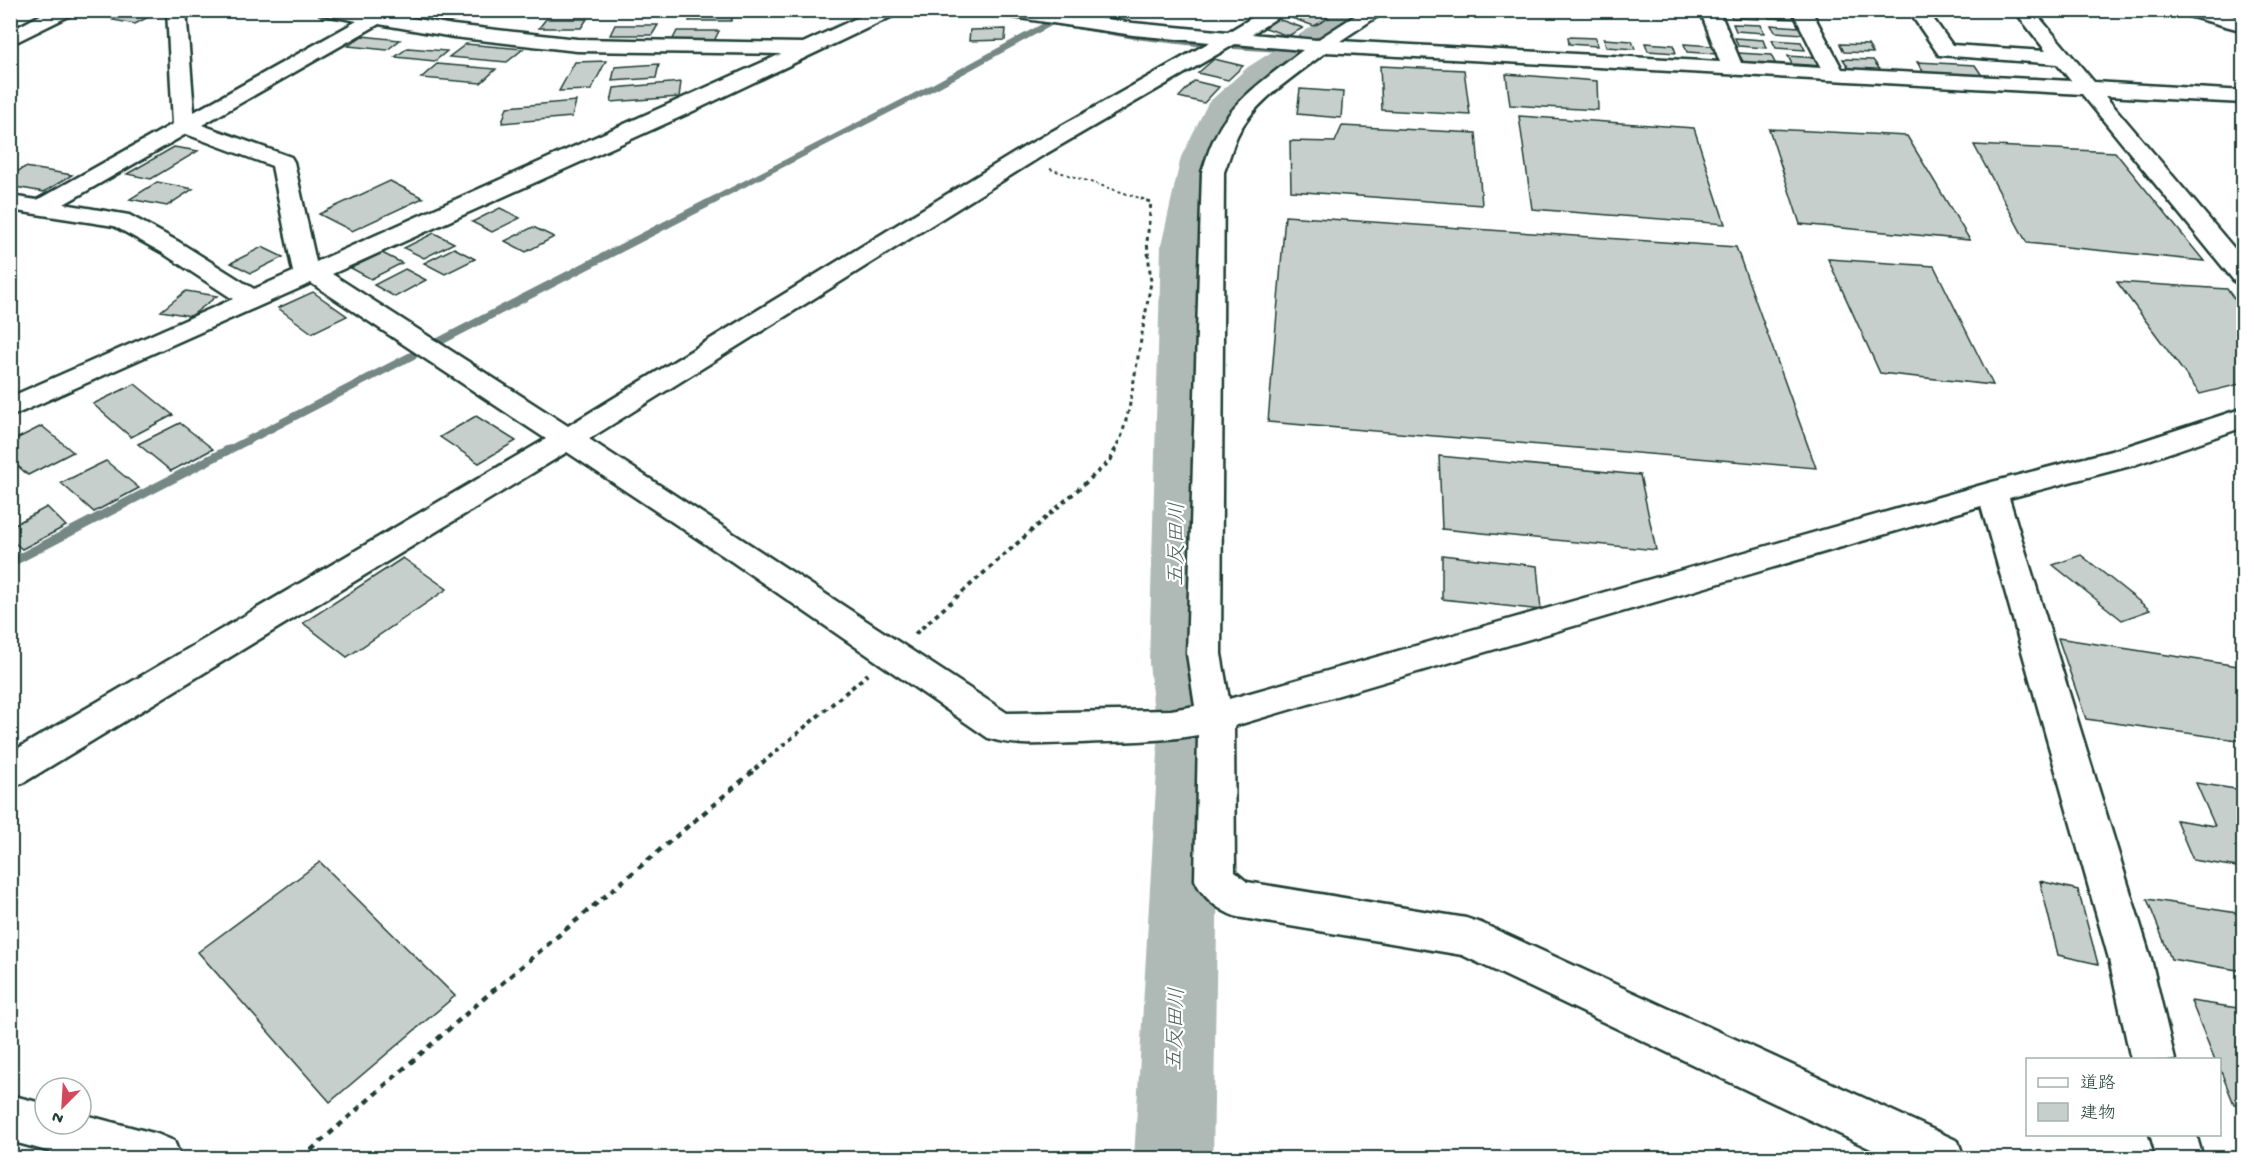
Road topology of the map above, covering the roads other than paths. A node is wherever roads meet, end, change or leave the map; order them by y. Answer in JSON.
{"nodes":[{"id":1,"x":66,"y":10,"type":"edge"},
{"id":2,"x":176,"y":10,"type":"edge"},
{"id":3,"x":327,"y":10,"type":"edge"},
{"id":4,"x":890,"y":10,"type":"edge"},
{"id":5,"x":1006,"y":10,"type":"edge"},
{"id":6,"x":1280,"y":10,"type":"edge"},
{"id":7,"x":1378,"y":10,"type":"edge"},
{"id":8,"x":1709,"y":10,"type":"edge"},
{"id":9,"x":1801,"y":10,"type":"edge"},
{"id":10,"x":1917,"y":10,"type":"edge"},
{"id":11,"x":2023,"y":10,"type":"edge"},
{"id":12,"x":2188,"y":10,"type":"edge"},
{"id":13,"x":383,"y":14,"type":"edge"},
{"id":14,"x":2244,"y":25,"type":"edge"},
{"id":15,"x":10,"y":39,"type":"edge"},
{"id":16,"x":1224,"y":43,"type":"junction"},
{"id":17,"x":1317,"y":45,"type":"junction"},
{"id":18,"x":811,"y":48,"type":"junction"},
{"id":19,"x":2062,"y":58,"type":"junction"},
{"id":20,"x":1733,"y":68,"type":"junction"},
{"id":21,"x":1835,"y":74,"type":"junction"},
{"id":22,"x":2087,"y":88,"type":"junction"},
{"id":23,"x":2244,"y":97,"type":"edge"},
{"id":24,"x":184,"y":126,"type":"junction"},
{"id":25,"x":10,"y":203,"type":"edge"},
{"id":26,"x":40,"y":208,"type":"junction"},
{"id":27,"x":2213,"y":239,"type":"junction"},
{"id":28,"x":2244,"y":242,"type":"edge"},
{"id":29,"x":310,"y":274,"type":"junction"},
{"id":30,"x":2244,"y":278,"type":"edge"},
{"id":31,"x":251,"y":299,"type":"junction"},
{"id":32,"x":10,"y":408,"type":"edge"},
{"id":33,"x":2244,"y":417,"type":"edge"},
{"id":34,"x":567,"y":439,"type":"junction"},
{"id":35,"x":1992,"y":492,"type":"junction"},
{"id":36,"x":1215,"y":717,"type":"junction"},
{"id":37,"x":10,"y":772,"type":"edge"},
{"id":38,"x":2152,"y":1058,"type":"edge"},
{"id":39,"x":10,"y":1118,"type":"edge"},
{"id":40,"x":2174,"y":1136,"type":"edge"},
{"id":41,"x":157,"y":1158,"type":"edge"},
{"id":42,"x":1941,"y":1158,"type":"edge"},
{"id":43,"x":2180,"y":1158,"type":"edge"}],
"edges":[{"from":1,"to":15,"type":"main road"},
{"from":2,"to":24,"type":"main road"},
{"from":3,"to":13,"type":"main road"},
{"from":4,"to":18,"type":"main road"},
{"from":5,"to":16,"type":"main road"},
{"from":6,"to":16,"type":"main road"},
{"from":7,"to":17,"type":"main road"},
{"from":8,"to":20,"type":"main road"},
{"from":9,"to":21,"type":"main road"},
{"from":10,"to":19,"type":"main road"},
{"from":11,"to":19,"type":"main road"},
{"from":12,"to":14,"type":"main road"},
{"from":13,"to":18,"type":"main road"},
{"from":13,"to":24,"type":"main road"},
{"from":16,"to":17,"type":"main road"},
{"from":16,"to":34,"type":"main road"},
{"from":17,"to":20,"type":"main road"},
{"from":17,"to":36,"type":"main road"},
{"from":18,"to":29,"type":"main road"},
{"from":19,"to":22,"type":"main road"},
{"from":20,"to":21,"type":"main road"},
{"from":21,"to":22,"type":"main road"},
{"from":22,"to":23,"type":"main road"},
{"from":22,"to":27,"type":"main road"},
{"from":24,"to":26,"type":"main road"},
{"from":24,"to":29,"type":"main road"},
{"from":25,"to":26,"type":"main road"},
{"from":26,"to":31,"type":"main road"},
{"from":27,"to":28,"type":"main road"},
{"from":27,"to":30,"type":"main road"},
{"from":29,"to":31,"type":"main road"},
{"from":29,"to":34,"type":"main road"},
{"from":31,"to":32,"type":"main road"},
{"from":33,"to":35,"type":"main road"},
{"from":34,"to":36,"type":"main road"},
{"from":34,"to":37,"type":"main road"},
{"from":35,"to":36,"type":"main road"},
{"from":35,"to":38,"type":"main road"},
{"from":36,"to":42,"type":"main road"},
{"from":39,"to":41,"type":"main road"},
{"from":40,"to":43,"type":"main road"}]}
